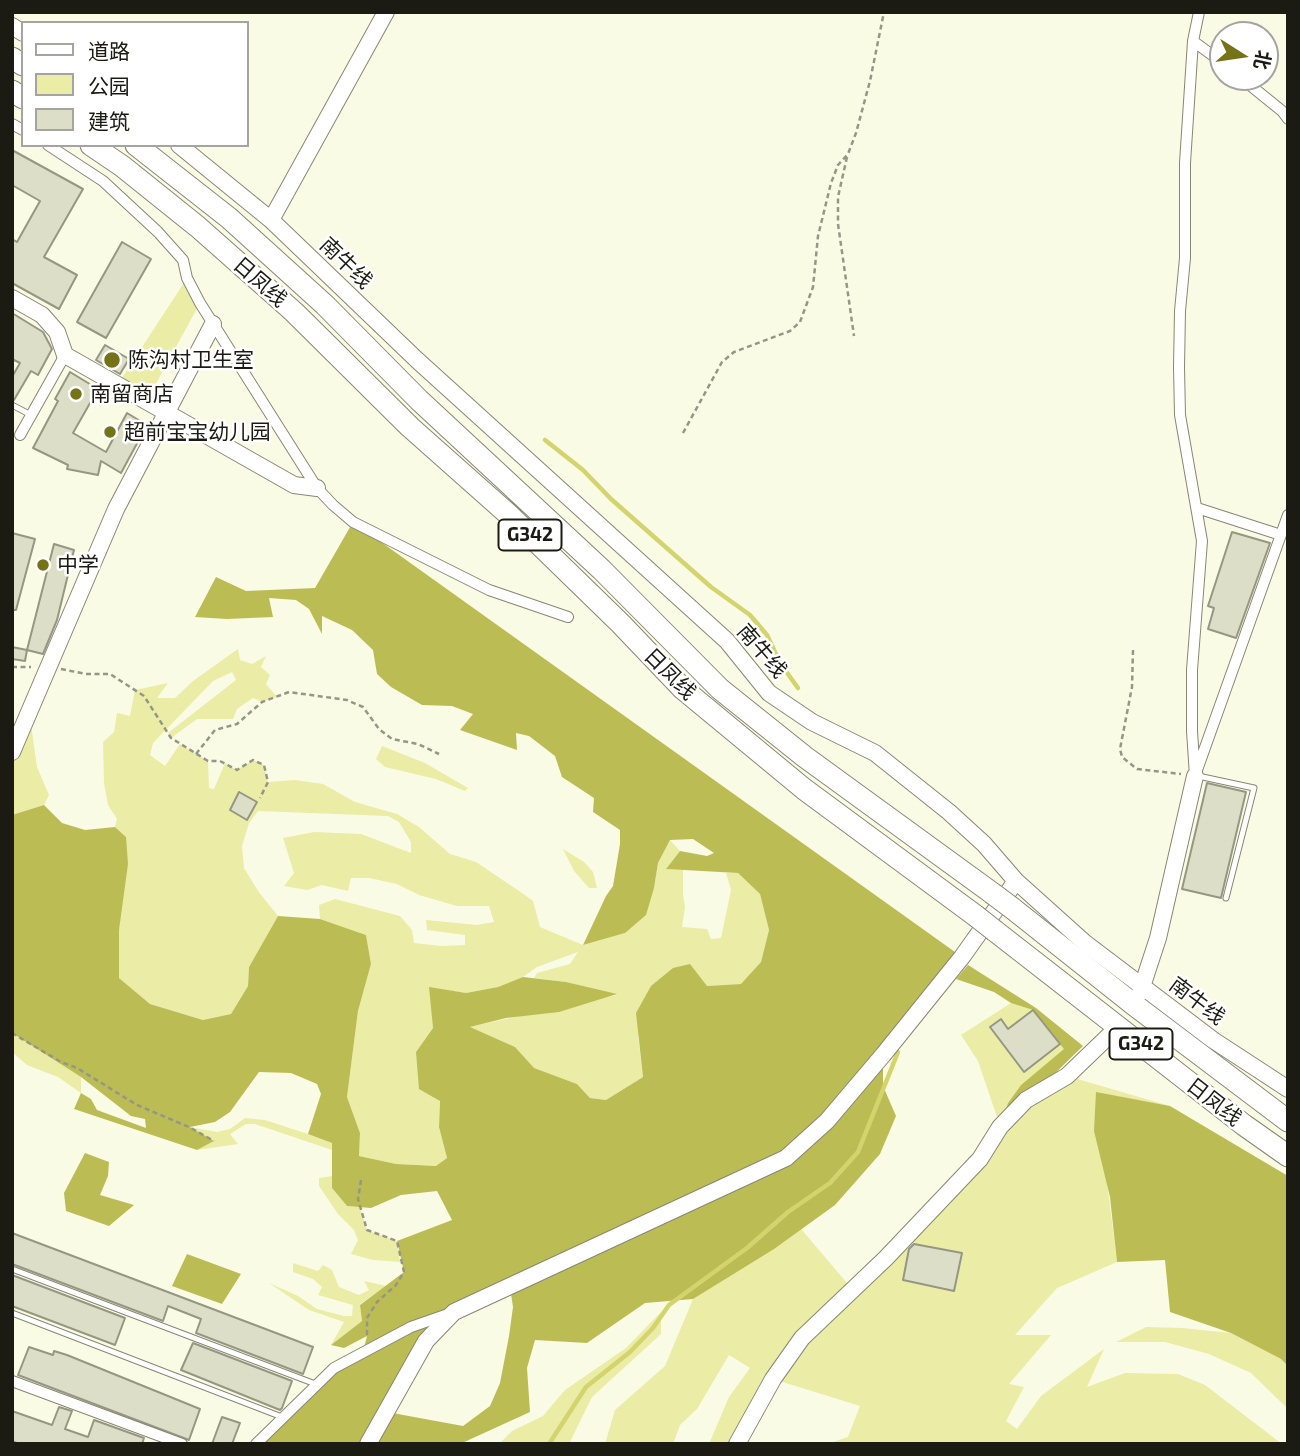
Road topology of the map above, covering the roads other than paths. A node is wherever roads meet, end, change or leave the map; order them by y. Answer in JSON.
{"nodes":[{"id":1,"x":386,"y":12,"type":"edge"},
{"id":2,"x":1199,"y":12,"type":"edge"},
{"id":3,"x":1193,"y":41,"type":"junction"},
{"id":4,"x":1209,"y":53,"type":"edge"},
{"id":5,"x":1257,"y":91,"type":"edge"},
{"id":6,"x":1288,"y":119,"type":"edge"},
{"id":7,"x":51,"y":147,"type":"edge"},
{"id":8,"x":94,"y":147,"type":"edge"},
{"id":9,"x":139,"y":147,"type":"edge"},
{"id":10,"x":181,"y":147,"type":"edge"},
{"id":11,"x":271,"y":220,"type":"junction"},
{"id":12,"x":12,"y":298,"type":"edge"},
{"id":13,"x":213,"y":324,"type":"junction"},
{"id":14,"x":65,"y":355,"type":"junction"},
{"id":15,"x":12,"y":405,"type":"edge"},
{"id":16,"x":167,"y":411,"type":"junction"},
{"id":17,"x":31,"y":415,"type":"junction"},
{"id":18,"x":16,"y":437,"type":"edge"},
{"id":19,"x":317,"y":488,"type":"junction"},
{"id":20,"x":1197,"y":508,"type":"junction"},
{"id":21,"x":1288,"y":515,"type":"edge"},
{"id":22,"x":1281,"y":535,"type":"junction"},
{"id":23,"x":568,"y":617,"type":"dead end"},
{"id":24,"x":12,"y":752,"type":"edge"},
{"id":25,"x":1195,"y":776,"type":"junction"},
{"id":26,"x":1016,"y":881,"type":"junction"},
{"id":27,"x":1226,"y":898,"type":"dead end"},
{"id":28,"x":1138,"y":996,"type":"junction"},
{"id":29,"x":1118,"y":1027,"type":"junction"},
{"id":30,"x":1288,"y":1089,"type":"edge"},
{"id":31,"x":1288,"y":1121,"type":"edge"},
{"id":32,"x":1288,"y":1156,"type":"edge"},
{"id":33,"x":12,"y":1269,"type":"edge"},
{"id":34,"x":454,"y":1312,"type":"junction"},
{"id":35,"x":12,"y":1313,"type":"edge"},
{"id":36,"x":12,"y":1381,"type":"edge"},
{"id":37,"x":318,"y":1385,"type":"junction"},
{"id":38,"x":285,"y":1418,"type":"junction"},
{"id":39,"x":182,"y":1444,"type":"edge"},
{"id":40,"x":256,"y":1444,"type":"edge"},
{"id":41,"x":368,"y":1444,"type":"edge"},
{"id":42,"x":737,"y":1444,"type":"edge"}],
"edges":[{"from":1,"to":11,"type":"street"},
{"from":2,"to":3,"type":"street"},
{"from":3,"to":4,"type":"street"},
{"from":3,"to":20,"type":"street"},
{"from":5,"to":6,"type":"street"},
{"from":7,"to":13,"type":"street"},
{"from":8,"to":29,"type":"highway","name":"日凤线","number":"G342","bridge":true},
{"from":9,"to":28,"type":"highway","name":"日凤线","number":"G342","bridge":true},
{"from":10,"to":11,"type":"street","name":"南牛线"},
{"from":11,"to":26,"type":"street","name":"南牛线"},
{"from":12,"to":14,"type":"street"},
{"from":13,"to":16,"type":"street"},
{"from":13,"to":19,"type":"street"},
{"from":14,"to":16,"type":"street"},
{"from":14,"to":17,"type":"street"},
{"from":15,"to":17,"type":"lane"},
{"from":16,"to":19,"type":"street"},
{"from":16,"to":24,"type":"street"},
{"from":17,"to":18,"type":"street"},
{"from":19,"to":23,"type":"street"},
{"from":20,"to":22,"type":"street"},
{"from":20,"to":25,"type":"street"},
{"from":21,"to":22,"type":"street"},
{"from":22,"to":25,"type":"street"},
{"from":25,"to":27,"type":"lane"},
{"from":25,"to":28,"type":"street"},
{"from":26,"to":28,"type":"street","name":"南牛线"},
{"from":26,"to":34,"type":"street"},
{"from":28,"to":30,"type":"street","name":"南牛线"},
{"from":28,"to":31,"type":"highway","name":"日凤线","number":"G342"},
{"from":29,"to":32,"type":"highway","name":"日凤线","number":"G342"},
{"from":29,"to":42,"type":"street"},
{"from":33,"to":37,"type":"lane"},
{"from":34,"to":37,"type":"street"},
{"from":34,"to":41,"type":"street"},
{"from":35,"to":38,"type":"lane"},
{"from":36,"to":39,"type":"street"},
{"from":37,"to":38,"type":"street"},
{"from":38,"to":40,"type":"street"}]}
